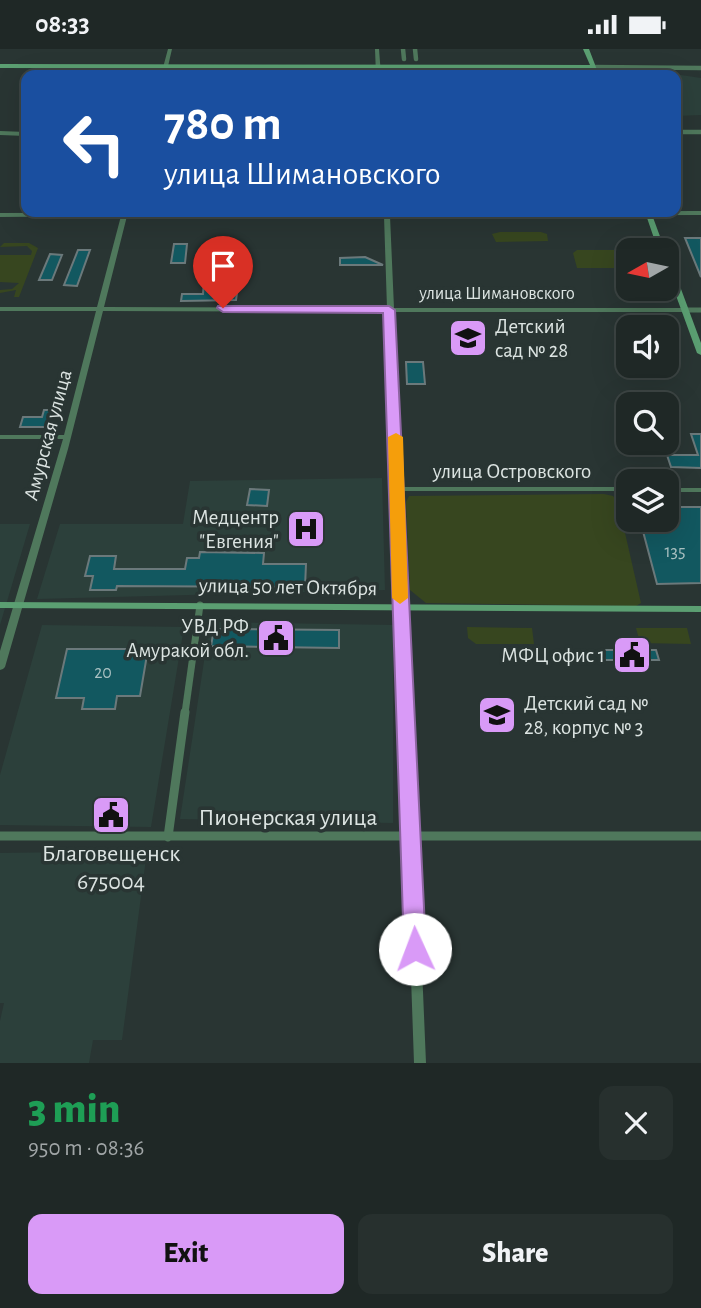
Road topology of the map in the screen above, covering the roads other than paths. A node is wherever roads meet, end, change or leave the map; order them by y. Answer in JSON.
{"nodes":[{"id":1,"x":170,"y":49,"type":"edge"},
{"id":2,"x":377,"y":49,"type":"edge"},
{"id":3,"x":403,"y":49,"type":"edge"},
{"id":4,"x":415,"y":49,"type":"edge"},
{"id":5,"x":586,"y":49,"type":"edge"},
{"id":6,"x":416,"y":58,"type":"dead end"},
{"id":7,"x":404,"y":59,"type":"dead end"},
{"id":8,"x":379,"y":65,"type":"junction"},
{"id":9,"x":0,"y":66,"type":"edge"},
{"id":10,"x":165,"y":66,"type":"junction"},
{"id":11,"x":593,"y":67,"type":"junction"},
{"id":12,"x":701,"y":68,"type":"edge"},
{"id":13,"x":164,"y":70,"type":"edge"},
{"id":14,"x":379,"y":70,"type":"edge"},
{"id":15,"x":594,"y":70,"type":"edge"},
{"id":16,"x":681,"y":132,"type":"edge"},
{"id":17,"x":701,"y":132,"type":"edge"},
{"id":18,"x":0,"y":134,"type":"edge"},
{"id":19,"x":21,"y":134,"type":"edge"},
{"id":20,"x":681,"y":213,"type":"edge"},
{"id":21,"x":701,"y":213,"type":"edge"},
{"id":22,"x":0,"y":215,"type":"edge"},
{"id":23,"x":21,"y":215,"type":"edge"},
{"id":24,"x":124,"y":217,"type":"edge"},
{"id":25,"x":387,"y":217,"type":"edge"},
{"id":26,"x":650,"y":217,"type":"edge"},
{"id":27,"x":657,"y":238,"type":"edge"},
{"id":28,"x":679,"y":296,"type":"edge"},
{"id":29,"x":101,"y":308,"type":"junction"},
{"id":30,"x":0,"y":309,"type":"edge"},
{"id":31,"x":389,"y":310,"type":"junction"},
{"id":32,"x":684,"y":310,"type":"junction"},
{"id":33,"x":701,"y":310,"type":"edge"},
{"id":34,"x":701,"y":353,"type":"edge"},
{"id":35,"x":0,"y":437,"type":"edge"},
{"id":36,"x":67,"y":437,"type":"junction"},
{"id":37,"x":396,"y":489,"type":"junction"},
{"id":38,"x":616,"y":489,"type":"edge"},
{"id":39,"x":679,"y":489,"type":"edge"},
{"id":40,"x":701,"y":490,"type":"edge"},
{"id":41,"x":18,"y":604,"type":"junction"},
{"id":42,"x":0,"y":605,"type":"edge"},
{"id":43,"x":200,"y":605,"type":"junction"},
{"id":44,"x":400,"y":607,"type":"junction"},
{"id":45,"x":701,"y":609,"type":"edge"},
{"id":46,"x":0,"y":667,"type":"edge"},
{"id":47,"x":701,"y":836,"type":"edge"},
{"id":48,"x":0,"y":837,"type":"edge"},
{"id":49,"x":168,"y":837,"type":"junction"},
{"id":50,"x":411,"y":839,"type":"junction"},
{"id":51,"x":420,"y":1063,"type":"edge"}],
"edges":[{"from":1,"to":10,"type":"street"},
{"from":2,"to":8,"type":"street"},
{"from":3,"to":7,"type":"street"},
{"from":4,"to":6,"type":"street"},
{"from":5,"to":11,"type":"main road"},
{"from":8,"to":10,"type":"main road"},
{"from":8,"to":11,"type":"main road"},
{"from":8,"to":14,"type":"street"},
{"from":9,"to":10,"type":"main road"},
{"from":10,"to":13,"type":"street"},
{"from":11,"to":12,"type":"street"},
{"from":11,"to":15,"type":"main road"},
{"from":16,"to":17,"type":"street"},
{"from":18,"to":19,"type":"street"},
{"from":20,"to":21,"type":"street"},
{"from":22,"to":23,"type":"street"},
{"from":24,"to":29,"type":"street","name":"Амурская улица"},
{"from":25,"to":31,"type":"street"},
{"from":26,"to":27,"type":"main road"},
{"from":28,"to":32,"type":"main road"},
{"from":29,"to":30,"type":"street","name":"улица Шимановского"},
{"from":29,"to":31,"type":"street","name":"улица Шимановского"},
{"from":29,"to":36,"type":"street","name":"Амурская улица"},
{"from":31,"to":32,"type":"street","name":"улица Шимановского"},
{"from":31,"to":37,"type":"street"},
{"from":32,"to":33,"type":"street","name":"улица Шимановского"},
{"from":32,"to":34,"type":"main road"},
{"from":35,"to":36,"type":"street"},
{"from":36,"to":41,"type":"street","name":"Амурская улица"},
{"from":37,"to":38,"type":"street","name":"улица Островского"},
{"from":37,"to":44,"type":"street"},
{"from":39,"to":40,"type":"street"},
{"from":41,"to":42,"type":"main road","name":"улица 50 лет Октября"},
{"from":41,"to":43,"type":"main road","name":"улица 50 лет Октября"},
{"from":41,"to":46,"type":"street","name":"Амурская улица"},
{"from":43,"to":44,"type":"main road","name":"улица 50 лет Октября"},
{"from":43,"to":49,"type":"street"},
{"from":44,"to":45,"type":"main road","name":"улица 50 лет Октября"},
{"from":44,"to":50,"type":"street"},
{"from":47,"to":50,"type":"street","name":"Пионерская улица"},
{"from":48,"to":49,"type":"street","name":"Пионерская улица"},
{"from":49,"to":50,"type":"street","name":"Пионерская улица"},
{"from":50,"to":51,"type":"street"}]}
